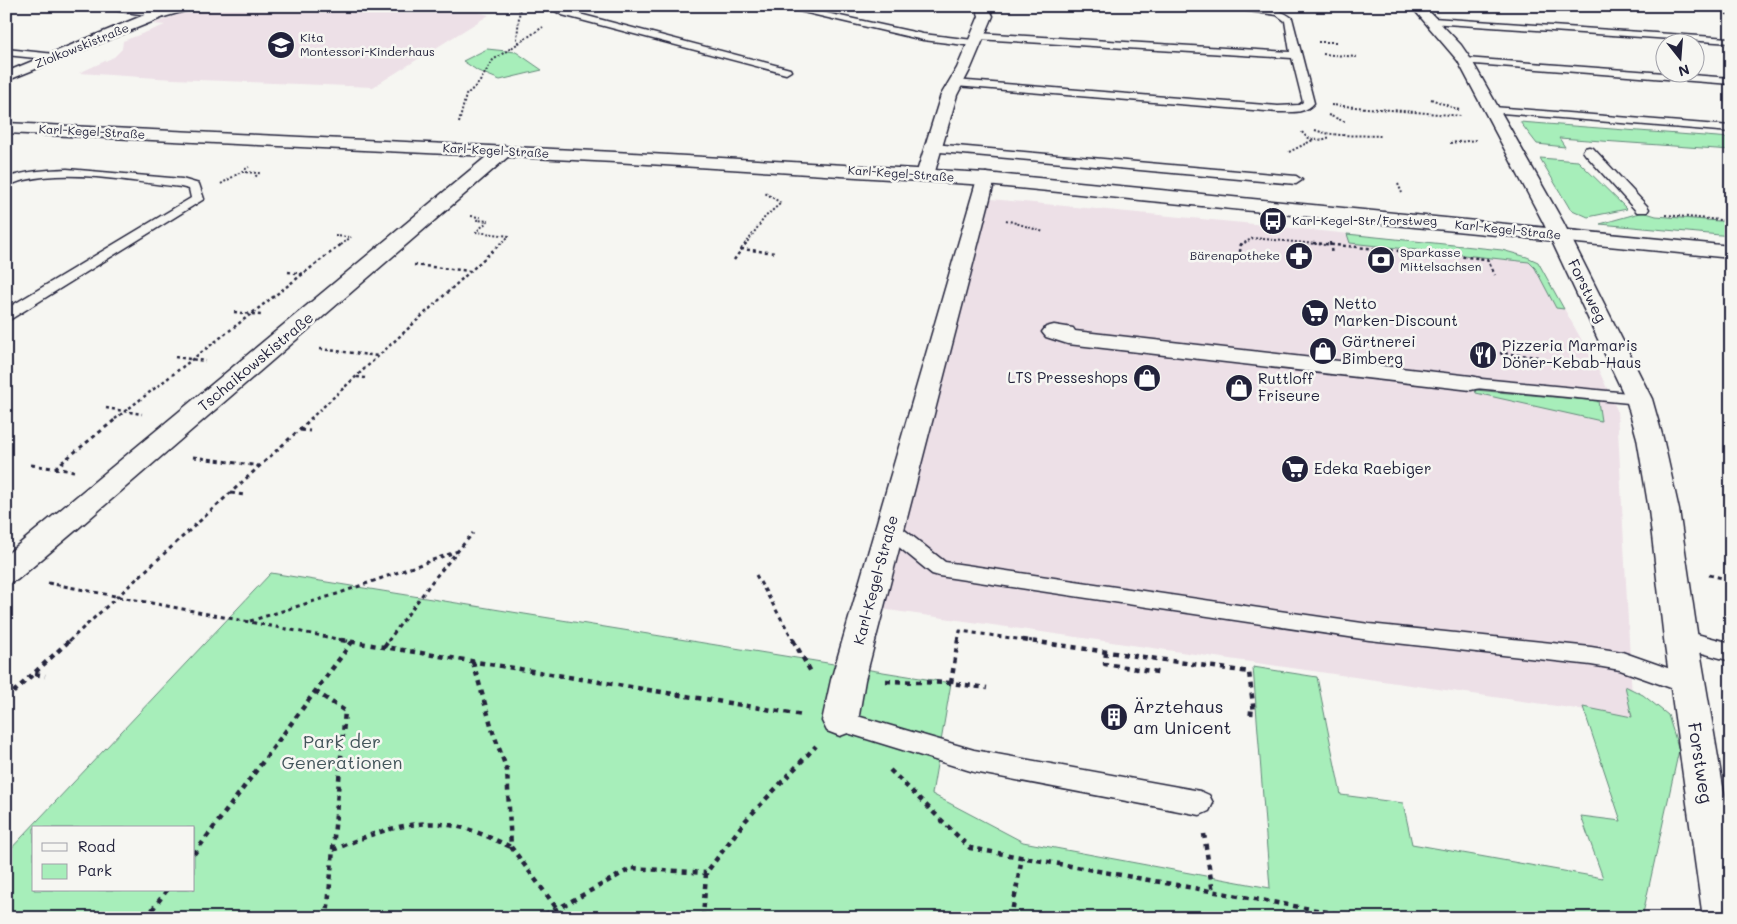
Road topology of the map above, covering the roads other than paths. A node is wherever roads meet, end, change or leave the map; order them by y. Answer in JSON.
{"nodes":[{"id":1,"x":107,"y":6,"type":"edge"},
{"id":2,"x":187,"y":6,"type":"edge"},
{"id":3,"x":551,"y":6,"type":"edge"},
{"id":4,"x":781,"y":6,"type":"edge"},
{"id":5,"x":982,"y":6,"type":"edge"},
{"id":6,"x":1234,"y":6,"type":"edge"},
{"id":7,"x":1417,"y":6,"type":"edge"},
{"id":8,"x":159,"y":14,"type":"junction"},
{"id":9,"x":1433,"y":21,"type":"junction"},
{"id":10,"x":975,"y":40,"type":"junction"},
{"id":11,"x":1729,"y":41,"type":"dead end"},
{"id":12,"x":6,"y":52,"type":"edge"},
{"id":13,"x":1296,"y":55,"type":"junction"},
{"id":14,"x":55,"y":57,"type":"junction"},
{"id":15,"x":1466,"y":61,"type":"junction"},
{"id":16,"x":786,"y":71,"type":"dead end"},
{"id":17,"x":6,"y":77,"type":"edge"},
{"id":18,"x":1731,"y":81,"type":"edge"},
{"id":19,"x":955,"y":83,"type":"junction"},
{"id":20,"x":1495,"y":114,"type":"junction"},
{"id":21,"x":6,"y":128,"type":"edge"},
{"id":22,"x":1731,"y":130,"type":"edge"},
{"id":23,"x":933,"y":148,"type":"junction"},
{"id":24,"x":504,"y":151,"type":"junction"},
{"id":25,"x":1589,"y":151,"type":"dead end"},
{"id":26,"x":925,"y":175,"type":"junction"},
{"id":27,"x":986,"y":180,"type":"junction"},
{"id":28,"x":1296,"y":180,"type":"dead end"},
{"id":29,"x":6,"y":182,"type":"edge"},
{"id":30,"x":1642,"y":210,"type":"road end"},
{"id":31,"x":1560,"y":236,"type":"junction"},
{"id":32,"x":1731,"y":252,"type":"edge"},
{"id":33,"x":6,"y":316,"type":"edge"},
{"id":34,"x":1054,"y":332,"type":"dead end"},
{"id":35,"x":1471,"y":383,"type":"joint"},
{"id":36,"x":1639,"y":399,"type":"junction"},
{"id":37,"x":890,"y":529,"type":"junction"},
{"id":38,"x":6,"y":572,"type":"edge"},
{"id":39,"x":1681,"y":639,"type":"junction"},
{"id":40,"x":1731,"y":652,"type":"edge"},
{"id":41,"x":1688,"y":685,"type":"junction"},
{"id":42,"x":840,"y":721,"type":"joint"},
{"id":43,"x":1200,"y":804,"type":"road end"},
{"id":44,"x":1724,"y":918,"type":"edge"}],
"edges":[{"from":1,"to":8,"type":"lane"},
{"from":2,"to":8,"type":"street","name":"Ziolkowskistraße"},
{"from":3,"to":16,"type":"lane"},
{"from":4,"to":10,"type":"lane"},
{"from":5,"to":10,"type":"street"},
{"from":6,"to":13,"type":"lane"},
{"from":7,"to":9,"type":"street","name":"Forstweg"},
{"from":8,"to":14,"type":"street","name":"Ziolkowskistraße"},
{"from":9,"to":11,"type":"lane"},
{"from":9,"to":15,"type":"street","name":"Forstweg"},
{"from":10,"to":13,"type":"lane"},
{"from":10,"to":19,"type":"street"},
{"from":12,"to":14,"type":"lane"},
{"from":13,"to":19,"type":"lane"},
{"from":14,"to":17,"type":"street","name":"Ziolkowskistraße"},
{"from":15,"to":18,"type":"lane"},
{"from":15,"to":20,"type":"street","name":"Forstweg"},
{"from":19,"to":23,"type":"street"},
{"from":20,"to":22,"type":"lane"},
{"from":20,"to":31,"type":"street","name":"Forstweg"},
{"from":21,"to":24,"type":"street","name":"Karl-Kegel-Straße"},
{"from":23,"to":26,"type":"street"},
{"from":23,"to":28,"type":"lane"},
{"from":24,"to":26,"type":"street","name":"Karl-Kegel-Straße"},
{"from":24,"to":38,"type":"street","name":"Tschaikowskistraße"},
{"from":25,"to":30,"type":"lane"},
{"from":26,"to":27,"type":"street","name":"Karl-Kegel-Straße"},
{"from":27,"to":31,"type":"street","name":"Karl-Kegel-Straße"},
{"from":27,"to":37,"type":"street","name":"Karl-Kegel-Straße"},
{"from":29,"to":33,"type":"lane"},
{"from":31,"to":32,"type":"street","name":"Karl-Kegel-Straße"},
{"from":31,"to":36,"type":"street","name":"Forstweg"},
{"from":34,"to":35,"type":"street"},
{"from":35,"to":36,"type":"lane"},
{"from":36,"to":39,"type":"street","name":"Forstweg"},
{"from":37,"to":41,"type":"lane"},
{"from":37,"to":42,"type":"street","name":"Karl-Kegel-Straße"},
{"from":39,"to":40,"type":"lane"},
{"from":39,"to":41,"type":"street","name":"Forstweg"},
{"from":41,"to":44,"type":"street","name":"Forstweg"},
{"from":42,"to":43,"type":"lane"}]}
